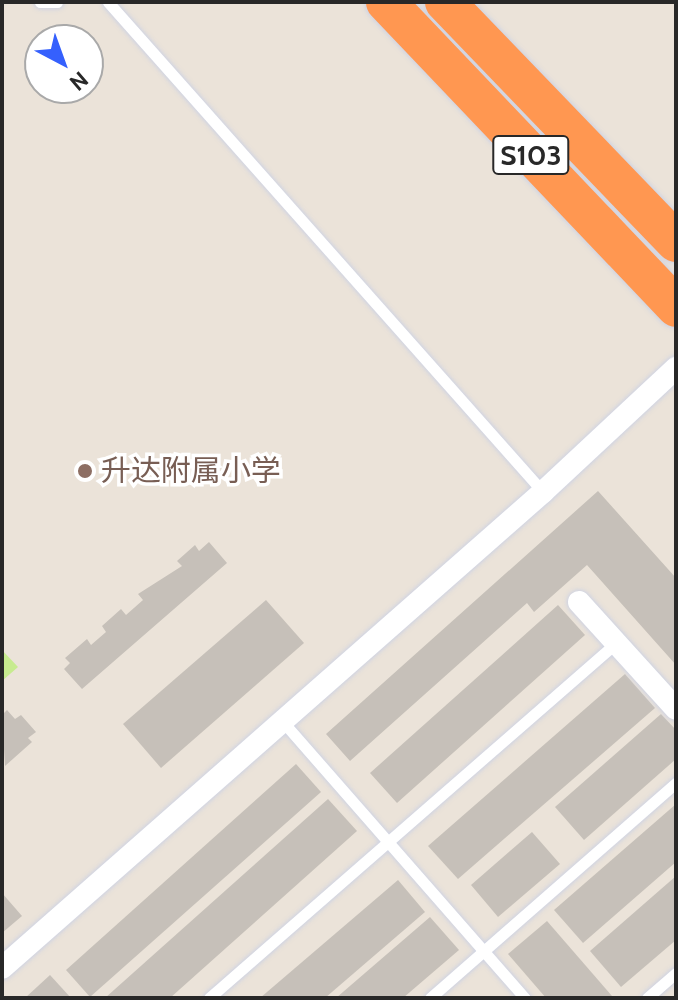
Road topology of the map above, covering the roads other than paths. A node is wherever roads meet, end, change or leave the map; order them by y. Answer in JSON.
{"nodes":[{"id":1,"x":40,"y":2,"type":"edge"},
{"id":2,"x":57,"y":2,"type":"edge"},
{"id":3,"x":108,"y":2,"type":"edge"},
{"id":4,"x":386,"y":2,"type":"edge"},
{"id":5,"x":445,"y":2,"type":"edge"},
{"id":6,"x":676,"y":242,"type":"edge"},
{"id":7,"x":676,"y":307,"type":"edge"},
{"id":8,"x":676,"y":368,"type":"edge"},
{"id":9,"x":543,"y":492,"type":"junction"},
{"id":10,"x":579,"y":602,"type":"dead end"},
{"id":11,"x":616,"y":643,"type":"junction"},
{"id":12,"x":676,"y":709,"type":"edge"},
{"id":13,"x":284,"y":723,"type":"junction"},
{"id":14,"x":676,"y":783,"type":"edge"},
{"id":15,"x":389,"y":842,"type":"junction"},
{"id":16,"x":484,"y":951,"type":"junction"},
{"id":17,"x":2,"y":968,"type":"edge"},
{"id":18,"x":676,"y":973,"type":"edge"},
{"id":19,"x":209,"y":998,"type":"edge"},
{"id":20,"x":430,"y":998,"type":"edge"},
{"id":21,"x":525,"y":998,"type":"edge"},
{"id":22,"x":647,"y":998,"type":"edge"}],
"edges":[{"from":1,"to":2,"type":"lane"},
{"from":3,"to":9,"type":"lane"},
{"from":4,"to":7,"type":"highway","number":"S103"},
{"from":5,"to":6,"type":"highway","number":"S103"},
{"from":8,"to":9,"type":"street"},
{"from":9,"to":13,"type":"street"},
{"from":10,"to":11,"type":"street"},
{"from":11,"to":12,"type":"street"},
{"from":11,"to":15,"type":"lane"},
{"from":13,"to":15,"type":"lane"},
{"from":13,"to":17,"type":"street"},
{"from":14,"to":16,"type":"lane"},
{"from":15,"to":16,"type":"lane"},
{"from":15,"to":19,"type":"lane"},
{"from":16,"to":20,"type":"lane"},
{"from":16,"to":21,"type":"lane"},
{"from":18,"to":22,"type":"lane"}]}
